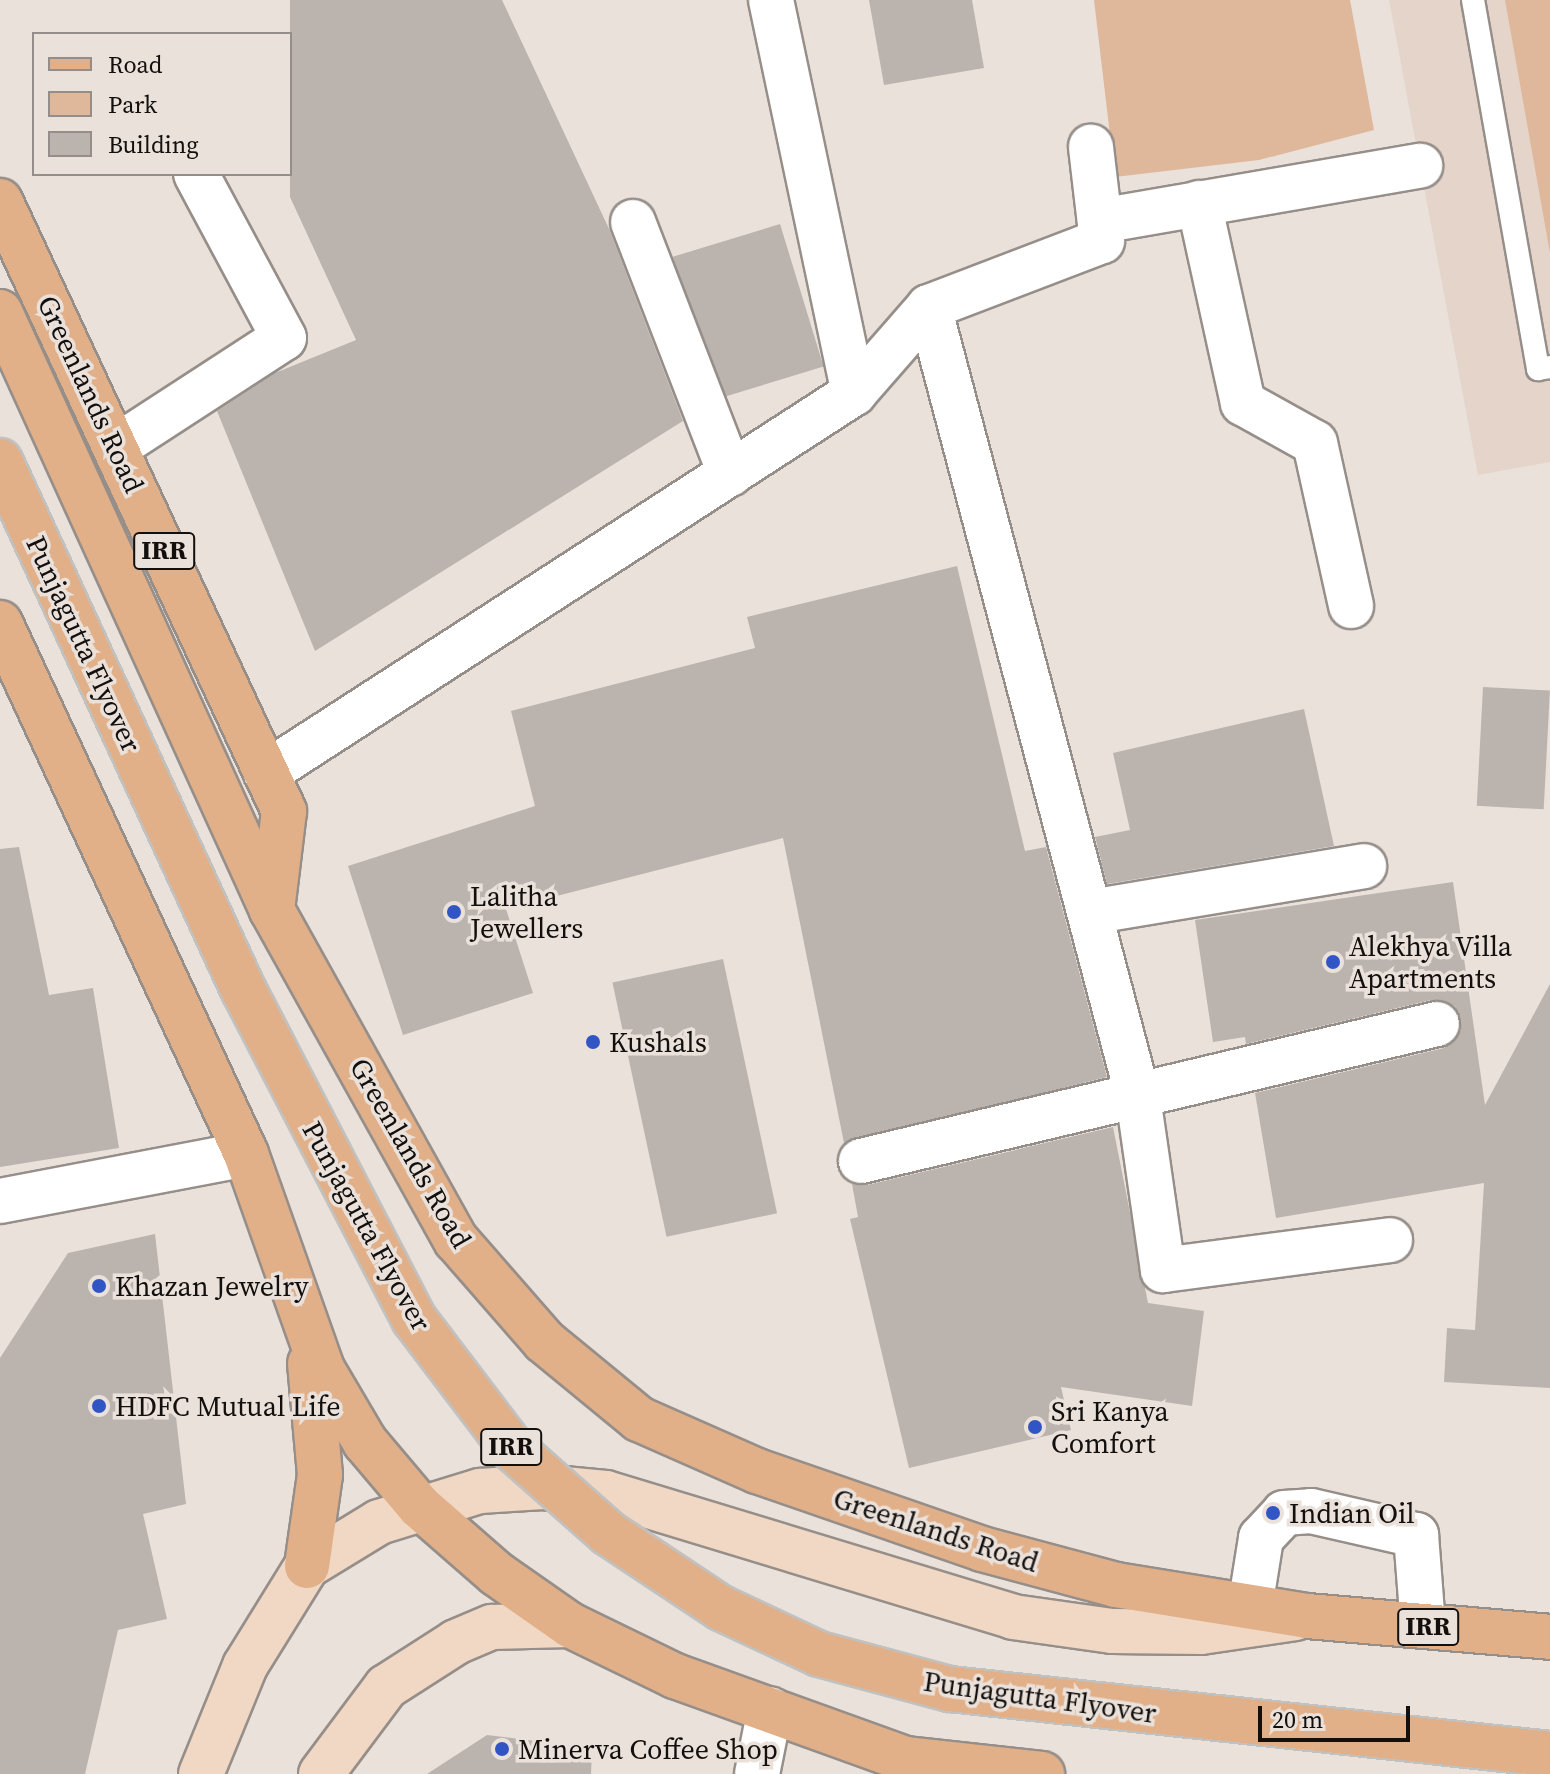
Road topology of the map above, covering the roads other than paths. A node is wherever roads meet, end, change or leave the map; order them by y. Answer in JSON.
{"nodes":[{"id":1,"x":771,"y":0,"type":"edge"},
{"id":2,"x":1473,"y":0,"type":"edge"},
{"id":3,"x":1091,"y":147,"type":"dead end"},
{"id":4,"x":1420,"y":166,"type":"dead end"},
{"id":5,"x":197,"y":176,"type":"edge"},
{"id":6,"x":0,"y":201,"type":"edge"},
{"id":7,"x":1199,"y":203,"type":"junction"},
{"id":8,"x":1100,"y":221,"type":"junction"},
{"id":9,"x":633,"y":222,"type":"dead end"},
{"id":10,"x":929,"y":307,"type":"junction"},
{"id":11,"x":0,"y":312,"type":"edge"},
{"id":12,"x":1550,"y":367,"type":"edge"},
{"id":13,"x":854,"y":393,"type":"junction"},
{"id":14,"x":116,"y":447,"type":"junction"},
{"id":15,"x":0,"y":461,"type":"edge"},
{"id":16,"x":730,"y":474,"type":"junction"},
{"id":17,"x":1351,"y":606,"type":"dead end"},
{"id":18,"x":0,"y":623,"type":"edge"},
{"id":19,"x":266,"y":773,"type":"junction"},
{"id":20,"x":1364,"y":866,"type":"dead end"},
{"id":21,"x":272,"y":910,"type":"junction"},
{"id":22,"x":1090,"y":912,"type":"junction"},
{"id":23,"x":1437,"y":1024,"type":"dead end"},
{"id":24,"x":1138,"y":1097,"type":"junction"},
{"id":25,"x":246,"y":1154,"type":"junction"},
{"id":26,"x":861,"y":1161,"type":"dead end"},
{"id":27,"x":0,"y":1201,"type":"edge"},
{"id":28,"x":1390,"y":1240,"type":"dead end"},
{"id":29,"x":290,"y":1292,"type":"junction"},
{"id":30,"x":419,"y":1506,"type":"junction"},
{"id":31,"x":307,"y":1566,"type":"junction"},
{"id":32,"x":1250,"y":1607,"type":"junction"},
{"id":33,"x":1307,"y":1616,"type":"junction"},
{"id":34,"x":570,"y":1625,"type":"junction"},
{"id":35,"x":1423,"y":1626,"type":"junction"},
{"id":36,"x":1550,"y":1637,"type":"edge"},
{"id":37,"x":770,"y":1709,"type":"junction"},
{"id":38,"x":1550,"y":1754,"type":"edge"},
{"id":39,"x":201,"y":1774,"type":"edge"},
{"id":40,"x":321,"y":1774,"type":"edge"},
{"id":41,"x":757,"y":1774,"type":"edge"},
{"id":42,"x":1042,"y":1774,"type":"edge"}],
"edges":[{"from":1,"to":13,"type":"street"},
{"from":2,"to":12,"type":"lane"},
{"from":3,"to":8,"type":"street"},
{"from":4,"to":7,"type":"street"},
{"from":5,"to":14,"type":"street"},
{"from":6,"to":14,"type":"main road","name":"Greenlands Road","number":"IRR"},
{"from":7,"to":8,"type":"street"},
{"from":7,"to":17,"type":"street"},
{"from":8,"to":10,"type":"street"},
{"from":9,"to":16,"type":"street"},
{"from":10,"to":13,"type":"street"},
{"from":10,"to":22,"type":"street"},
{"from":11,"to":21,"type":"main road","number":"IRR"},
{"from":13,"to":16,"type":"street"},
{"from":14,"to":19,"type":"main road","name":"Greenlands Road","number":"IRR"},
{"from":15,"to":38,"type":"main road","name":"Punjagutta Flyover","number":"IRR","bridge":true},
{"from":16,"to":19,"type":"street"},
{"from":18,"to":25,"type":"main road"},
{"from":19,"to":21,"type":"main road","name":"Greenlands Road","number":"IRR"},
{"from":20,"to":22,"type":"street"},
{"from":21,"to":32,"type":"main road","name":"Greenlands Road","number":"IRR"},
{"from":22,"to":24,"type":"street"},
{"from":23,"to":24,"type":"street"},
{"from":24,"to":26,"type":"street"},
{"from":24,"to":28,"type":"street"},
{"from":25,"to":27,"type":"street"},
{"from":25,"to":29,"type":"main road"},
{"from":29,"to":30,"type":"main road"},
{"from":29,"to":31,"type":"main road"},
{"from":30,"to":31,"type":"main road","name":"Greenlands Road"},
{"from":30,"to":33,"type":"main road","name":"Greenlands Road","number":"IRR"},
{"from":30,"to":34,"type":"main road"},
{"from":31,"to":39,"type":"main road"},
{"from":32,"to":33,"type":"main road","name":"Greenlands Road","number":"IRR"},
{"from":32,"to":35,"type":"street"},
{"from":33,"to":35,"type":"main road","name":"Greenlands Road","number":"IRR"},
{"from":34,"to":37,"type":"main road"},
{"from":34,"to":40,"type":"main road"},
{"from":35,"to":36,"type":"main road","name":"Greenlands Road","number":"IRR"},
{"from":37,"to":41,"type":"street"},
{"from":37,"to":42,"type":"main road"}]}
